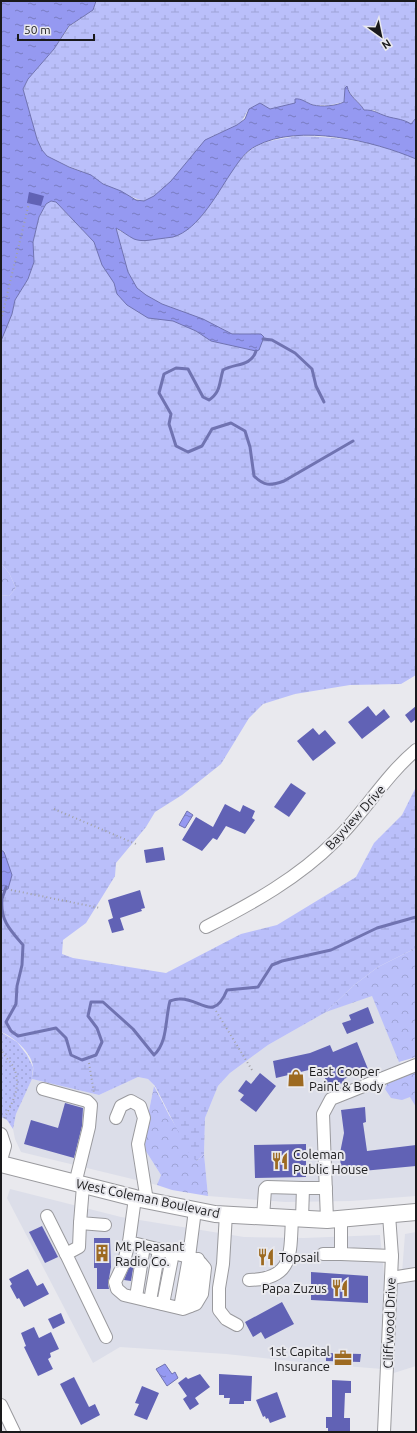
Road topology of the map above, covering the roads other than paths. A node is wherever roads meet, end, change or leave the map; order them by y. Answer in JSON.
{"nodes":[{"id":1,"x":416,"y":750,"type":"edge"},
{"id":2,"x":206,"y":927,"type":"dead end"},
{"id":3,"x":416,"y":1065,"type":"edge"},
{"id":4,"x":43,"y":1089,"type":"dead end"},
{"id":5,"x":116,"y":1118,"type":"dead end"},
{"id":6,"x":1,"y":1134,"type":"edge"},
{"id":7,"x":1,"y":1160,"type":"edge"},
{"id":8,"x":1,"y":1164,"type":"edge"},
{"id":9,"x":79,"y":1185,"type":"junction"},
{"id":10,"x":304,"y":1188,"type":"junction"},
{"id":11,"x":326,"y":1188,"type":"junction"},
{"id":12,"x":141,"y":1200,"type":"junction"},
{"id":13,"x":195,"y":1210,"type":"junction"},
{"id":14,"x":416,"y":1212,"type":"edge"},
{"id":15,"x":226,"y":1214,"type":"junction"},
{"id":16,"x":389,"y":1215,"type":"junction"},
{"id":17,"x":47,"y":1216,"type":"dead end"},
{"id":18,"x":264,"y":1217,"type":"junction"},
{"id":19,"x":297,"y":1219,"type":"junction"},
{"id":20,"x":334,"y":1220,"type":"junction"},
{"id":21,"x":80,"y":1223,"type":"junction"},
{"id":22,"x":105,"y":1224,"type":"dead end"},
{"id":23,"x":129,"y":1242,"type":"junction"},
{"id":24,"x":174,"y":1253,"type":"junction"},
{"id":25,"x":66,"y":1254,"type":"junction"},
{"id":26,"x":323,"y":1254,"type":"dead end"},
{"id":27,"x":341,"y":1254,"type":"junction"},
{"id":28,"x":392,"y":1256,"type":"junction"},
{"id":29,"x":416,"y":1274,"type":"edge"},
{"id":30,"x":391,"y":1278,"type":"junction"},
{"id":31,"x":249,"y":1280,"type":"dead end"},
{"id":32,"x":165,"y":1304,"type":"junction"},
{"id":33,"x":237,"y":1326,"type":"dead end"},
{"id":34,"x":106,"y":1337,"type":"dead end"},
{"id":35,"x":1,"y":1405,"type":"edge"},
{"id":36,"x":14,"y":1432,"type":"edge"},
{"id":37,"x":384,"y":1432,"type":"edge"}],
"edges":[{"from":1,"to":2,"type":"street","name":"Bayview Drive"},
{"from":3,"to":11,"type":"street"},
{"from":4,"to":9,"type":"street"},
{"from":5,"to":12,"type":"street"},
{"from":6,"to":7,"type":"street"},
{"from":8,"to":9,"type":"main road","name":"West Coleman Boulevard"},
{"from":9,"to":12,"type":"main road","name":"West Coleman Boulevard"},
{"from":9,"to":21,"type":"street"},
{"from":10,"to":11,"type":"street"},
{"from":10,"to":18,"type":"street"},
{"from":10,"to":19,"type":"street"},
{"from":11,"to":20,"type":"street"},
{"from":12,"to":13,"type":"main road","name":"West Coleman Boulevard"},
{"from":12,"to":23,"type":"street"},
{"from":13,"to":15,"type":"main road","name":"West Coleman Boulevard"},
{"from":13,"to":24,"type":"street"},
{"from":14,"to":16,"type":"main road","name":"West Coleman Boulevard"},
{"from":15,"to":18,"type":"main road","name":"West Coleman Boulevard"},
{"from":15,"to":33,"type":"street"},
{"from":16,"to":20,"type":"main road","name":"West Coleman Boulevard"},
{"from":16,"to":28,"type":"street","name":"Cliffwood Drive"},
{"from":17,"to":25,"type":"street"},
{"from":18,"to":19,"type":"main road","name":"West Coleman Boulevard"},
{"from":19,"to":20,"type":"main road","name":"West Coleman Boulevard"},
{"from":19,"to":31,"type":"street"},
{"from":20,"to":27,"type":"street"},
{"from":21,"to":22,"type":"street"},
{"from":21,"to":25,"type":"street"},
{"from":23,"to":24,"type":"street"},
{"from":23,"to":32,"type":"street"},
{"from":24,"to":32,"type":"street"},
{"from":24,"to":32,"type":"street"},
{"from":24,"to":32,"type":"street"},
{"from":24,"to":32,"type":"street"},
{"from":25,"to":34,"type":"street"},
{"from":26,"to":27,"type":"street"},
{"from":27,"to":28,"type":"street"},
{"from":28,"to":30,"type":"street","name":"Cliffwood Drive"},
{"from":29,"to":30,"type":"street"},
{"from":30,"to":37,"type":"street","name":"Cliffwood Drive"},
{"from":35,"to":36,"type":"street"}]}
